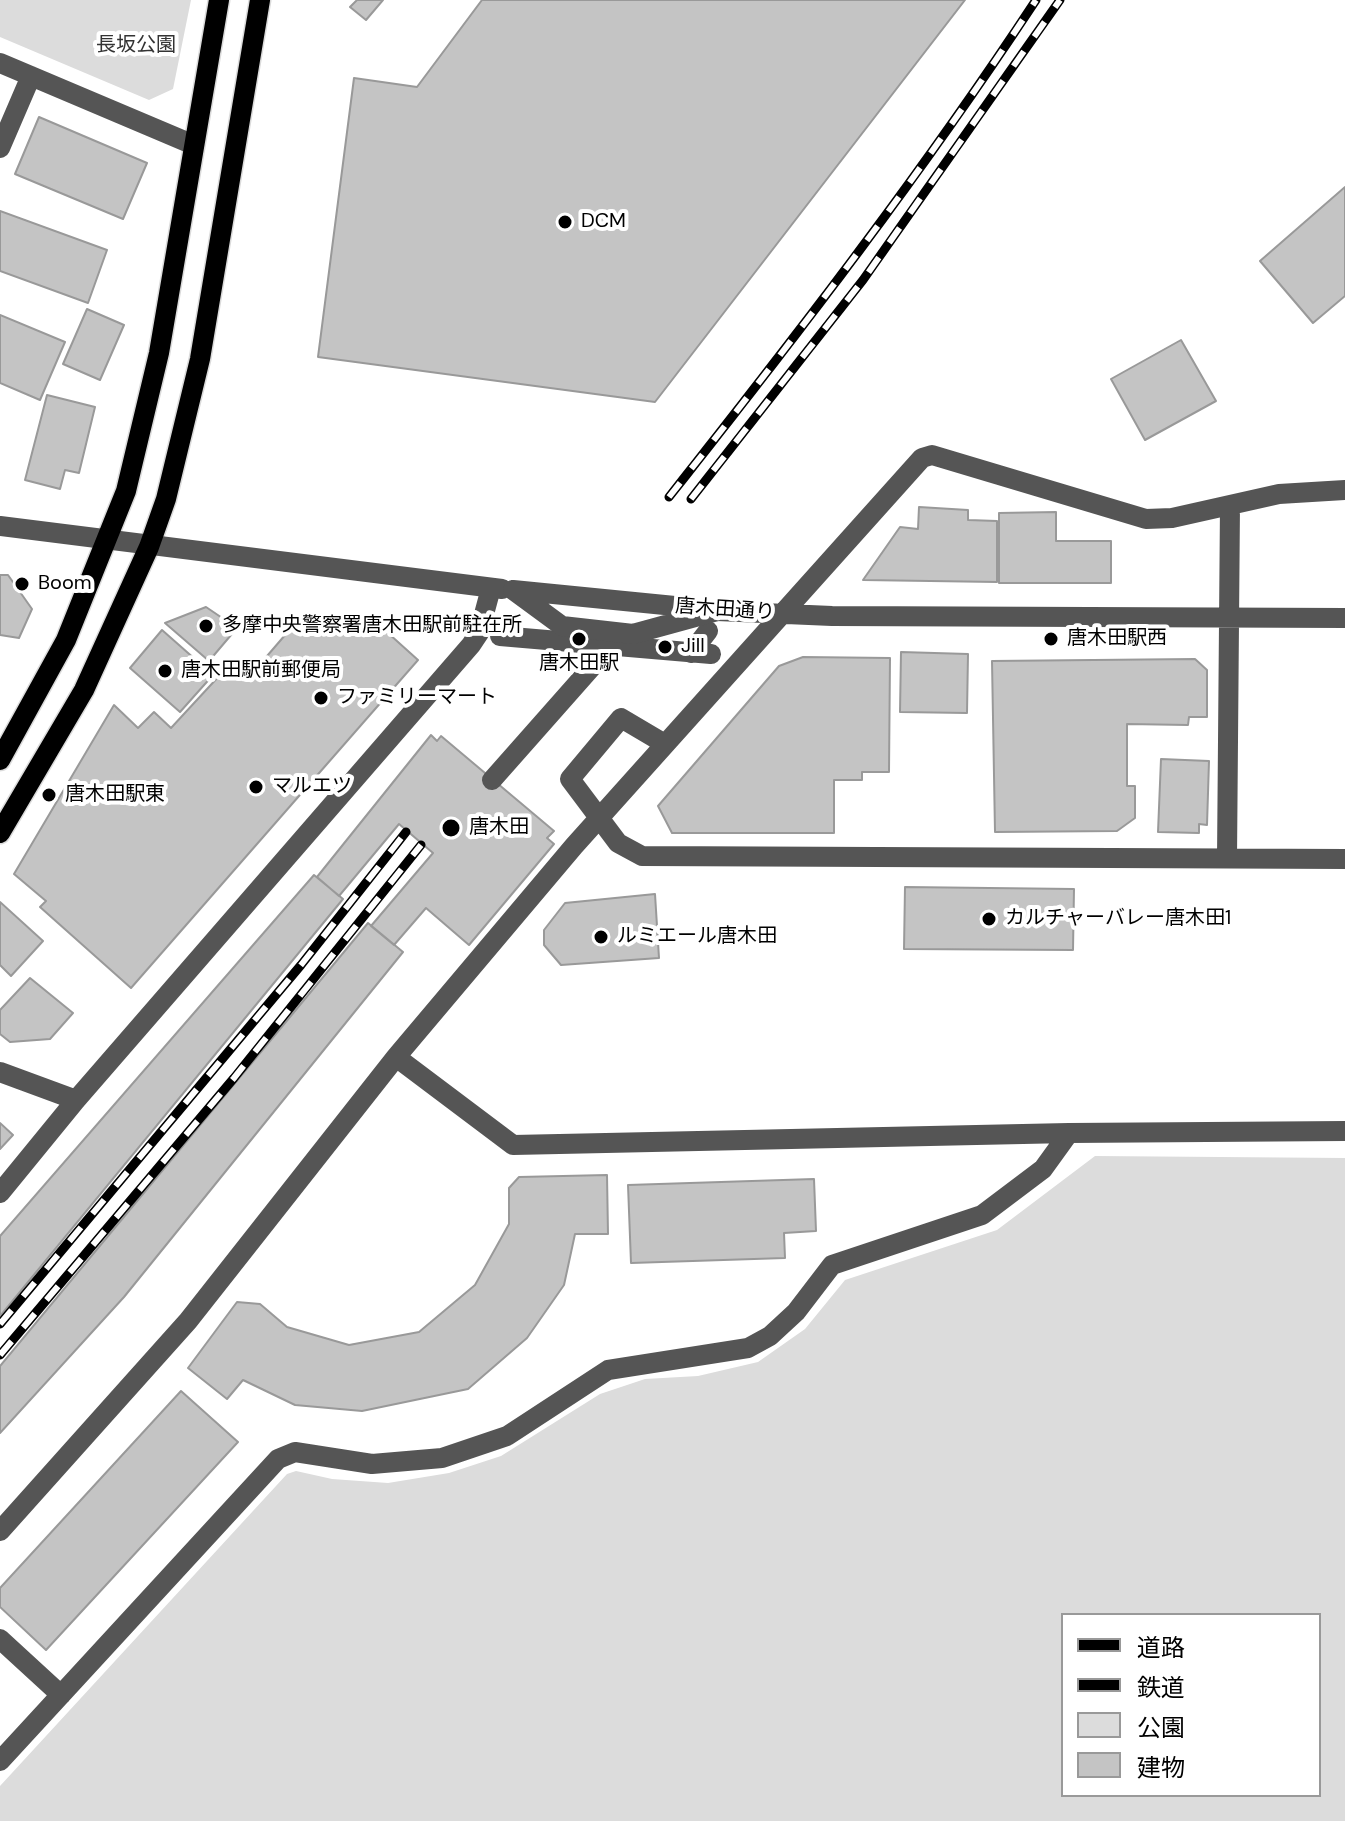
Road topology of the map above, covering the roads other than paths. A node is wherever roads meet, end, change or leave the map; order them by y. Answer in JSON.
{"nodes":[{"id":1,"x":219,"y":0,"type":"edge"},
{"id":2,"x":260,"y":0,"type":"edge"},
{"id":3,"x":0,"y":63,"type":"edge"},
{"id":4,"x":31,"y":76,"type":"junction"},
{"id":5,"x":194,"y":145,"type":"junction"},
{"id":6,"x":0,"y":148,"type":"edge"},
{"id":7,"x":1345,"y":490,"type":"edge"},
{"id":8,"x":1230,"y":505,"type":"junction"},
{"id":9,"x":0,"y":526,"type":"edge"},
{"id":10,"x":109,"y":540,"type":"junction"},
{"id":11,"x":149,"y":547,"type":"junction"},
{"id":12,"x":491,"y":588,"type":"junction"},
{"id":13,"x":513,"y":590,"type":"junction"},
{"id":14,"x":717,"y":611,"type":"junction"},
{"id":15,"x":779,"y":614,"type":"junction"},
{"id":16,"x":1229,"y":617,"type":"junction"},
{"id":17,"x":1345,"y":618,"type":"edge"},
{"id":18,"x":708,"y":631,"type":"dead end"},
{"id":19,"x":500,"y":636,"type":"dead end"},
{"id":20,"x":612,"y":644,"type":"junction"},
{"id":21,"x":665,"y":744,"type":"junction"},
{"id":22,"x":0,"y":760,"type":"edge"},
{"id":23,"x":492,"y":780,"type":"dead end"},
{"id":24,"x":598,"y":820,"type":"junction"},
{"id":25,"x":0,"y":833,"type":"edge"},
{"id":26,"x":1227,"y":858,"type":"junction"},
{"id":27,"x":1345,"y":859,"type":"edge"},
{"id":28,"x":396,"y":1057,"type":"junction"},
{"id":29,"x":0,"y":1072,"type":"edge"},
{"id":30,"x":76,"y":1100,"type":"junction"},
{"id":31,"x":1345,"y":1131,"type":"edge"},
{"id":32,"x":1069,"y":1133,"type":"junction"},
{"id":33,"x":0,"y":1193,"type":"edge"},
{"id":34,"x":0,"y":1531,"type":"edge"},
{"id":35,"x":0,"y":1639,"type":"edge"},
{"id":36,"x":61,"y":1695,"type":"junction"},
{"id":37,"x":0,"y":1761,"type":"edge"}],
"edges":[{"from":1,"to":5,"type":"main road"},
{"from":2,"to":11,"type":"main road"},
{"from":3,"to":4,"type":"street"},
{"from":4,"to":5,"type":"street"},
{"from":4,"to":6,"type":"street"},
{"from":5,"to":10,"type":"main road"},
{"from":7,"to":8,"type":"street"},
{"from":8,"to":15,"type":"street"},
{"from":8,"to":16,"type":"street"},
{"from":9,"to":10,"type":"street","name":"唐木田通り"},
{"from":10,"to":11,"type":"street","name":"唐木田通り"},
{"from":10,"to":22,"type":"main road"},
{"from":11,"to":12,"type":"street","name":"唐木田通り"},
{"from":11,"to":25,"type":"main road"},
{"from":12,"to":13,"type":"street","name":"唐木田通り"},
{"from":12,"to":30,"type":"street"},
{"from":13,"to":14,"type":"street","name":"唐木田通り","bridge":true},
{"from":13,"to":14,"type":"street","bridge":true},
{"from":14,"to":15,"type":"street","name":"唐木田通り"},
{"from":15,"to":16,"type":"street","name":"唐木田通り"},
{"from":15,"to":21,"type":"street"},
{"from":16,"to":17,"type":"street","name":"唐木田通り"},
{"from":16,"to":26,"type":"street"},
{"from":18,"to":20,"type":"street"},
{"from":19,"to":20,"type":"street"},
{"from":20,"to":23,"type":"street"},
{"from":21,"to":24,"type":"street"},
{"from":21,"to":24,"type":"street"},
{"from":24,"to":26,"type":"street"},
{"from":24,"to":28,"type":"street"},
{"from":26,"to":27,"type":"street"},
{"from":28,"to":32,"type":"street"},
{"from":28,"to":34,"type":"street"},
{"from":29,"to":30,"type":"street"},
{"from":30,"to":33,"type":"street"},
{"from":31,"to":32,"type":"street"},
{"from":32,"to":36,"type":"street"},
{"from":35,"to":36,"type":"street"},
{"from":36,"to":37,"type":"street"}]}
